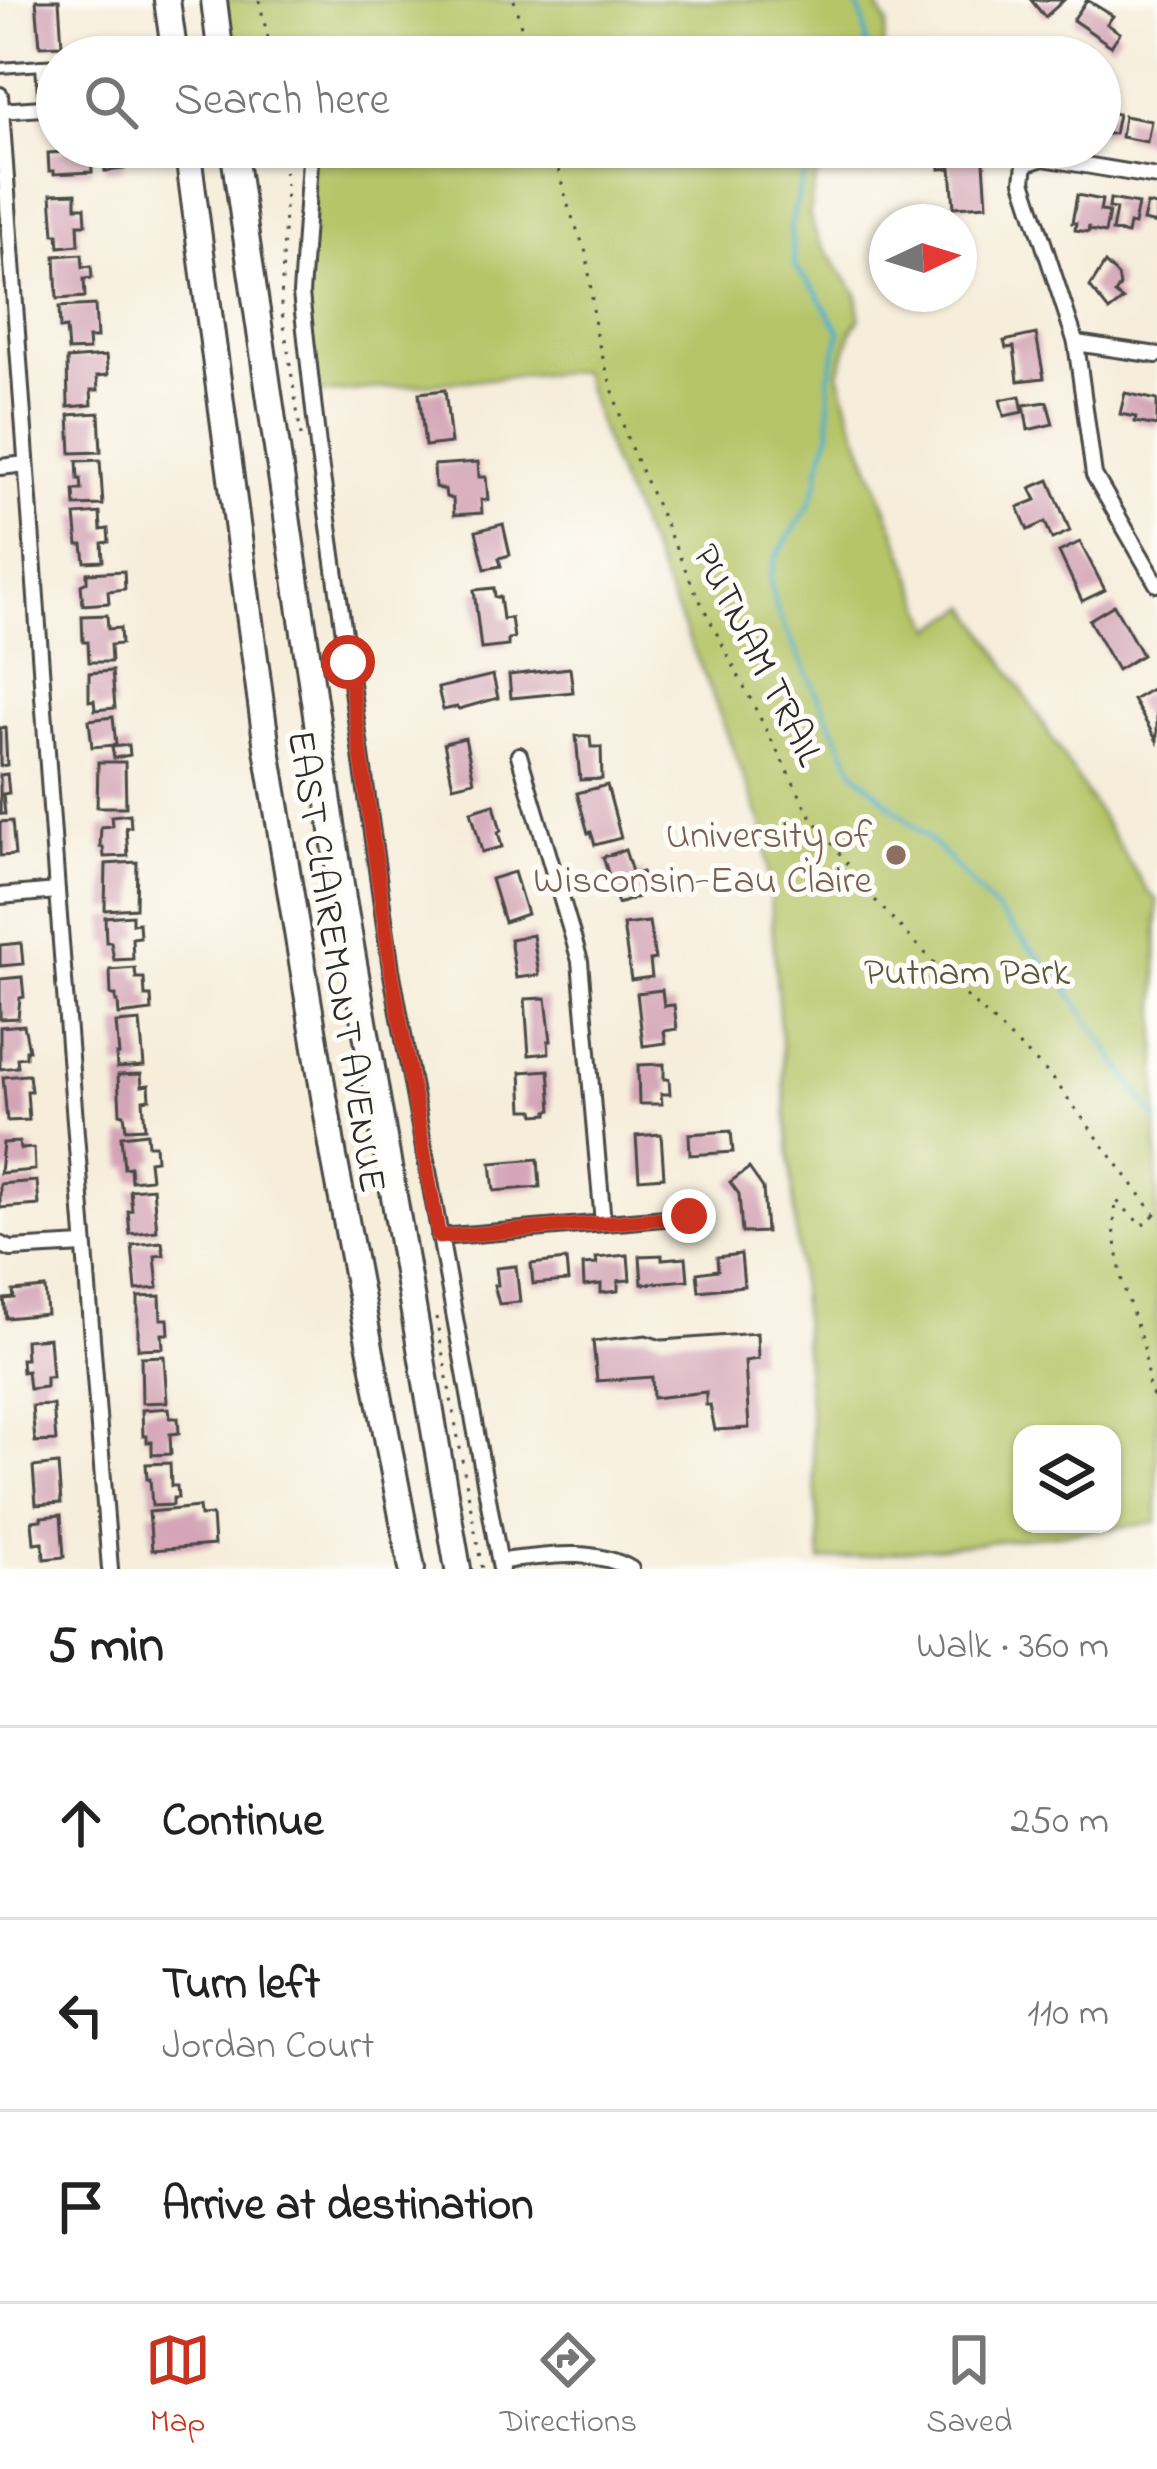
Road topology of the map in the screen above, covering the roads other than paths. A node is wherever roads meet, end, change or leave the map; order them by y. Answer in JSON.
{"nodes":[{"id":1,"x":167,"y":0,"type":"edge"},
{"id":2,"x":214,"y":0,"type":"edge"},
{"id":3,"x":172,"y":36,"type":"edge"},
{"id":4,"x":221,"y":36,"type":"edge"},
{"id":5,"x":36,"y":65,"type":"edge"},
{"id":6,"x":0,"y":68,"type":"edge"},
{"id":7,"x":0,"y":95,"type":"edge"},
{"id":8,"x":36,"y":108,"type":"edge"},
{"id":9,"x":0,"y":111,"type":"edge"},
{"id":10,"x":187,"y":168,"type":"edge"},
{"id":11,"x":236,"y":168,"type":"edge"},
{"id":12,"x":309,"y":168,"type":"edge"},
{"id":13,"x":1024,"y":168,"type":"edge"},
{"id":14,"x":1103,"y":168,"type":"edge"},
{"id":15,"x":1157,"y":177,"type":"edge"},
{"id":16,"x":5,"y":228,"type":"edge"},
{"id":17,"x":1076,"y":343,"type":"junction"},
{"id":18,"x":1157,"y":355,"type":"edge"},
{"id":19,"x":26,"y":464,"type":"junction"},
{"id":20,"x":0,"y":467,"type":"edge"},
{"id":21,"x":1157,"y":584,"type":"edge"},
{"id":22,"x":519,"y":755,"type":"dead end"},
{"id":23,"x":57,"y":891,"type":"junction"},
{"id":24,"x":0,"y":896,"type":"edge"},
{"id":25,"x":689,"y":1216,"type":"dead end"},
{"id":26,"x":603,"y":1222,"type":"junction"},
{"id":27,"x":439,"y":1237,"type":"junction"},
{"id":28,"x":0,"y":1244,"type":"edge"},
{"id":29,"x":84,"y":1245,"type":"junction"},
{"id":30,"x":501,"y":1565,"type":"edge"},
{"id":31,"x":110,"y":1569,"type":"edge"},
{"id":32,"x":412,"y":1569,"type":"edge"},
{"id":33,"x":458,"y":1569,"type":"edge"},
{"id":34,"x":631,"y":1569,"type":"edge"}],
"edges":[{"from":1,"to":3,"type":"main road"},
{"from":2,"to":4,"type":"main road"},
{"from":5,"to":6,"type":"lane"},
{"from":7,"to":9,"type":"street"},
{"from":8,"to":9,"type":"street"},
{"from":9,"to":16,"type":"street"},
{"from":10,"to":32,"type":"main road","name":"EAST CLAIREMONT AVENUE"},
{"from":11,"to":33,"type":"main road","name":"EAST CLAIREMONT AVENUE"},
{"from":12,"to":27,"type":"street"},
{"from":13,"to":17,"type":"street"},
{"from":14,"to":15,"type":"street"},
{"from":16,"to":19,"type":"street"},
{"from":17,"to":18,"type":"street"},
{"from":17,"to":21,"type":"street"},
{"from":19,"to":20,"type":"street"},
{"from":19,"to":23,"type":"street"},
{"from":22,"to":26,"type":"street"},
{"from":23,"to":24,"type":"street"},
{"from":23,"to":29,"type":"street"},
{"from":25,"to":26,"type":"street"},
{"from":26,"to":27,"type":"street"},
{"from":27,"to":30,"type":"street"},
{"from":28,"to":29,"type":"street"},
{"from":29,"to":31,"type":"street"},
{"from":30,"to":34,"type":"street"}]}
